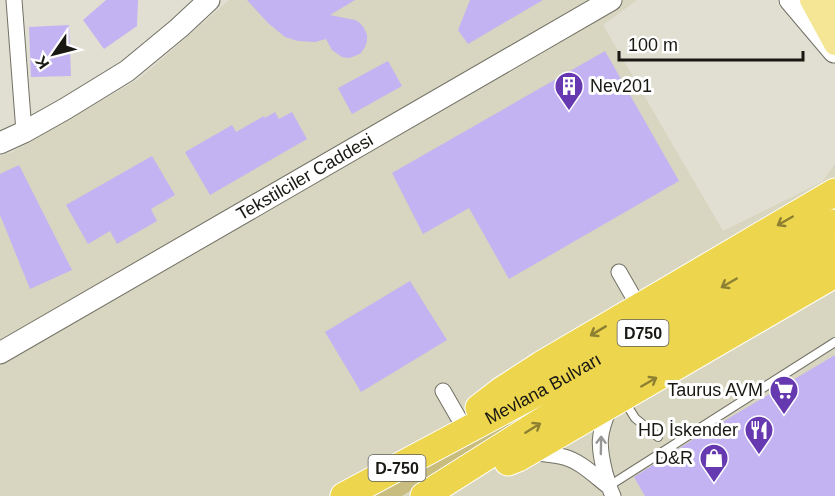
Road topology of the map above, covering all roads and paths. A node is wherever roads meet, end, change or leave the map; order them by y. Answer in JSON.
{"nodes":[{"id":1,"x":14,"y":0,"type":"edge"},
{"id":2,"x":209,"y":0,"type":"edge"},
{"id":3,"x":611,"y":0,"type":"edge"},
{"id":4,"x":790,"y":0,"type":"edge"},
{"id":5,"x":811,"y":0,"type":"edge"},
{"id":6,"x":829,"y":0,"type":"edge"},
{"id":7,"x":835,"y":11,"type":"edge"},
{"id":8,"x":835,"y":44,"type":"edge"},
{"id":9,"x":835,"y":53,"type":"edge"},
{"id":10,"x":24,"y":132,"type":"junction"},
{"id":11,"x":0,"y":143,"type":"edge"},
{"id":12,"x":835,"y":192,"type":"edge"},
{"id":13,"x":835,"y":223,"type":"edge"},
{"id":14,"x":835,"y":252,"type":"edge"},
{"id":15,"x":619,"y":272,"type":"dead end"},
{"id":16,"x":835,"y":274,"type":"edge"},
{"id":17,"x":835,"y":296,"type":"edge"},
{"id":18,"x":639,"y":307,"type":"junction"},
{"id":19,"x":726,"y":337,"type":"junction"},
{"id":20,"x":835,"y":342,"type":"edge"},
{"id":21,"x":0,"y":353,"type":"edge"},
{"id":22,"x":443,"y":391,"type":"dead end"},
{"id":23,"x":617,"y":401,"type":"junction"},
{"id":24,"x":456,"y":431,"type":"junction"},
{"id":25,"x":658,"y":437,"type":"dead end"},
{"id":26,"x":528,"y":452,"type":"junction"},
{"id":27,"x":466,"y":470,"type":"junction"},
{"id":28,"x":610,"y":491,"type":"edge"},
{"id":29,"x":344,"y":496,"type":"edge"},
{"id":30,"x":424,"y":496,"type":"edge"}],
"edges":[{"from":1,"to":10,"type":"street"},
{"from":2,"to":10,"type":"street"},
{"from":3,"to":21,"type":"street","name":"Tekstilciler Caddesi"},
{"from":4,"to":9,"type":"street"},
{"from":5,"to":8,"type":"main road"},
{"from":6,"to":7,"type":"main road"},
{"from":10,"to":11,"type":"street"},
{"from":12,"to":18,"type":"highway","one_way":true},
{"from":13,"to":24,"type":"highway","name":"Mevlana Bulvarı","number":"D750","one_way":true},
{"from":27,"to":14,"type":"highway","name":"Mevlana Bulvarı","number":"D750","one_way":true},
{"from":15,"to":18,"type":"street"},
{"from":16,"to":19,"type":"highway"},
{"from":17,"to":19,"type":"highway"},
{"from":18,"to":24,"type":"highway","one_way":true},
{"from":23,"to":19,"type":"highway","one_way":true},
{"from":20,"to":28,"type":"lane"},
{"from":22,"to":24,"type":"street"},
{"from":23,"to":25,"type":"lane"},
{"from":23,"to":26,"type":"highway"},
{"from":28,"to":23,"type":"street","one_way":true},
{"from":24,"to":29,"type":"highway","name":"Mevlana Bulvarı","number":"D-750"},
{"from":26,"to":27,"type":"highway"},
{"from":26,"to":28,"type":"street"},
{"from":27,"to":30,"type":"highway","name":"Mevlana Bulvarı","number":"D750"}]}
